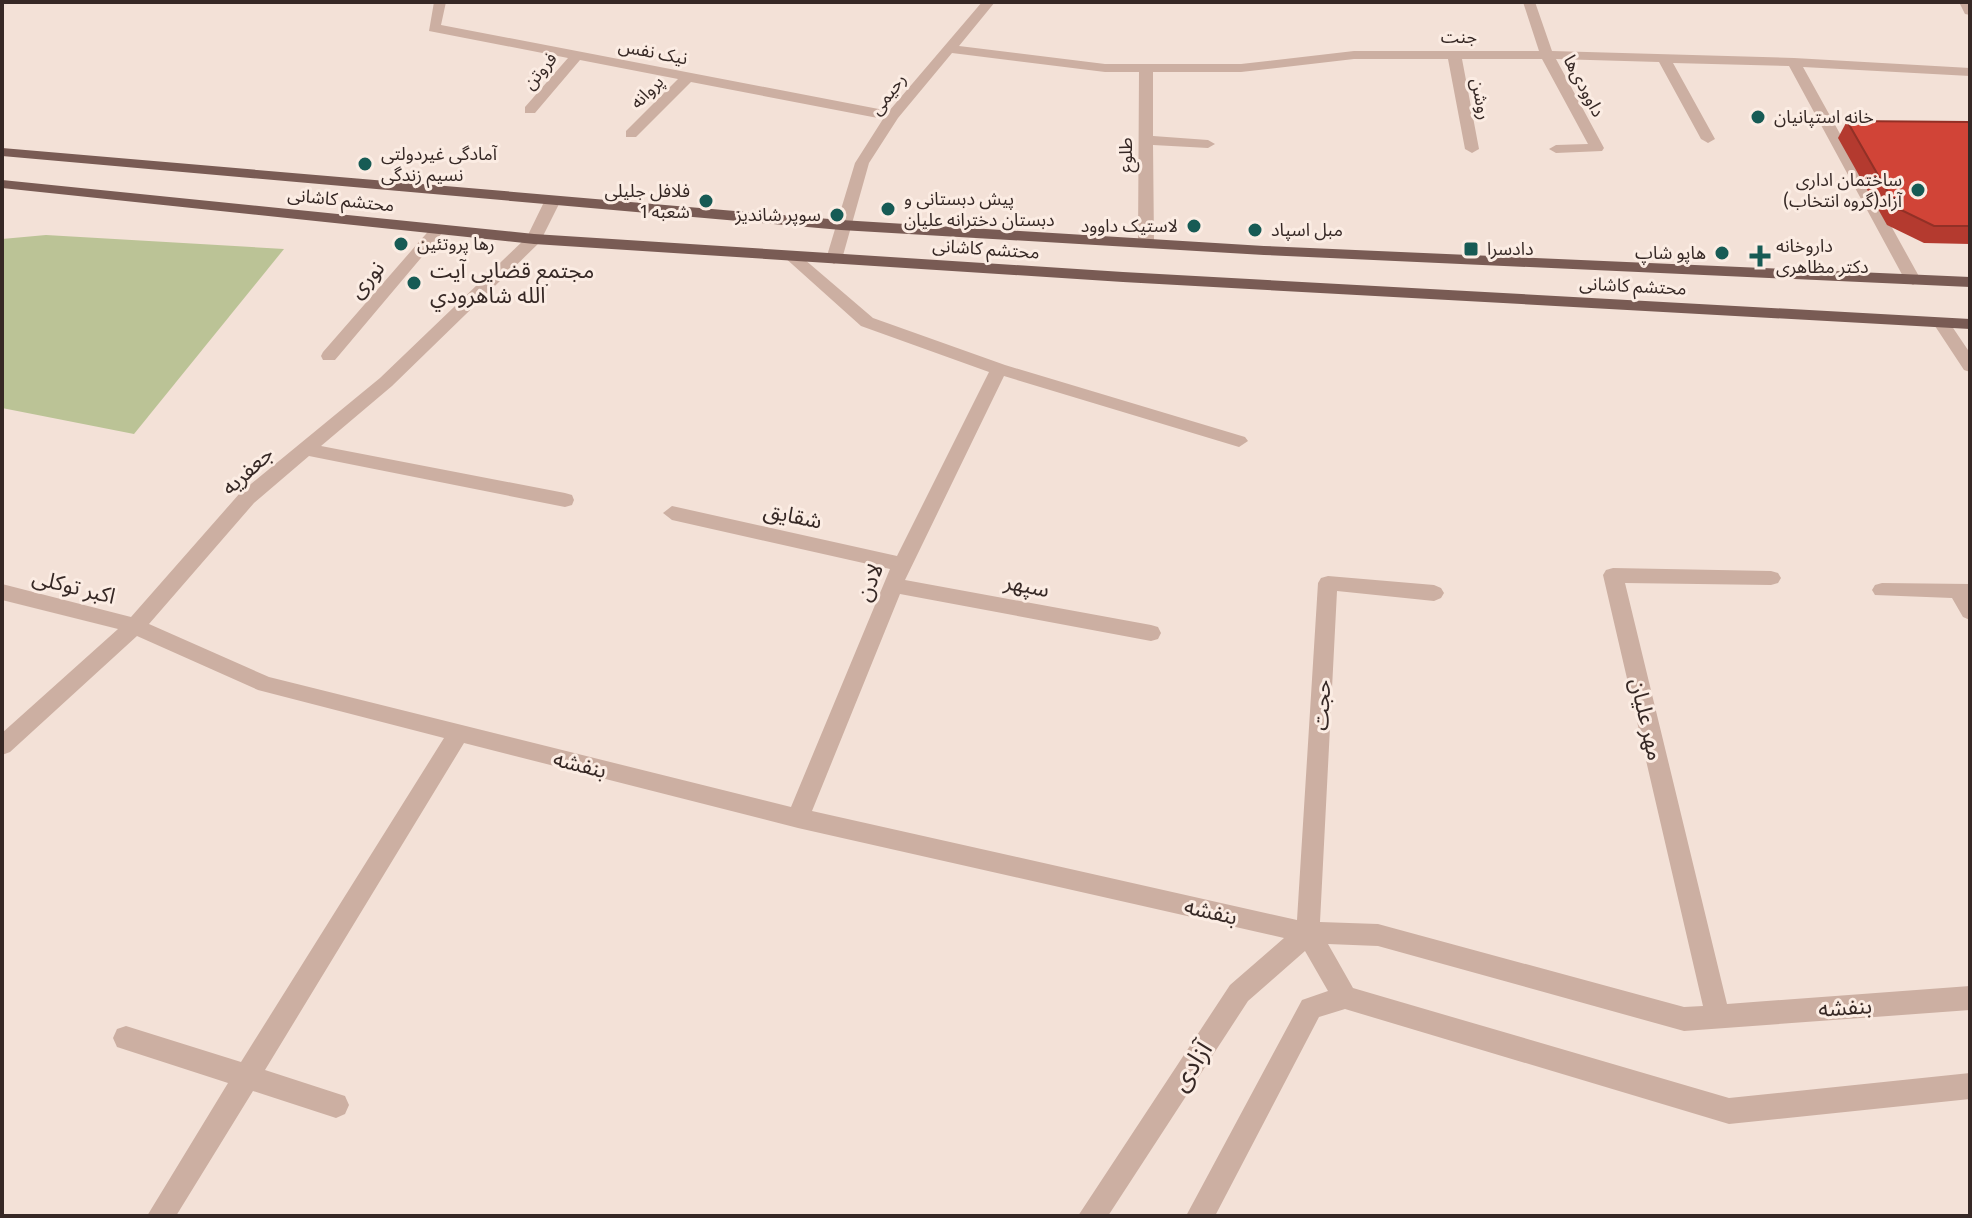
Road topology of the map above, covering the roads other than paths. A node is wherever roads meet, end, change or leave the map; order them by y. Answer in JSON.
{"nodes":[{"id":1,"x":440,"y":2,"type":"edge"},
{"id":2,"x":989,"y":2,"type":"edge"},
{"id":3,"x":1529,"y":2,"type":"edge"},
{"id":4,"x":1965,"y":2,"type":"edge"},
{"id":5,"x":1970,"y":11,"type":"edge"},
{"id":6,"x":949,"y":49,"type":"junction"},
{"id":7,"x":577,"y":55,"type":"junction"},
{"id":8,"x":1454,"y":55,"type":"junction"},
{"id":9,"x":1547,"y":55,"type":"junction"},
{"id":10,"x":1665,"y":61,"type":"junction"},
{"id":11,"x":1794,"y":62,"type":"junction"},
{"id":12,"x":1146,"y":68,"type":"junction"},
{"id":13,"x":1970,"y":72,"type":"edge"},
{"id":14,"x":688,"y":77,"type":"junction"},
{"id":15,"x":530,"y":110,"type":"dead end"},
{"id":16,"x":892,"y":116,"type":"junction"},
{"id":17,"x":631,"y":134,"type":"dead end"},
{"id":18,"x":1708,"y":139,"type":"dead end"},
{"id":19,"x":1146,"y":140,"type":"junction"},
{"id":20,"x":1208,"y":144,"type":"dead end"},
{"id":21,"x":1472,"y":149,"type":"dead end"},
{"id":22,"x":1556,"y":149,"type":"dead end"},
{"id":23,"x":2,"y":152,"type":"edge"},
{"id":24,"x":2,"y":184,"type":"edge"},
{"id":25,"x":552,"y":202,"type":"junction"},
{"id":26,"x":842,"y":225,"type":"junction"},
{"id":27,"x":437,"y":230,"type":"junction"},
{"id":28,"x":534,"y":239,"type":"junction"},
{"id":29,"x":1146,"y":243,"type":"junction"},
{"id":30,"x":791,"y":256,"type":"junction"},
{"id":31,"x":834,"y":259,"type":"junction"},
{"id":32,"x":1913,"y":280,"type":"junction"},
{"id":33,"x":1970,"y":282,"type":"edge"},
{"id":34,"x":1941,"y":323,"type":"junction"},
{"id":35,"x":1970,"y":324,"type":"edge"},
{"id":36,"x":329,"y":356,"type":"dead end"},
{"id":37,"x":1970,"y":366,"type":"edge"},
{"id":38,"x":999,"y":369,"type":"junction"},
{"id":39,"x":1239,"y":441,"type":"dead end"},
{"id":40,"x":306,"y":449,"type":"junction"},
{"id":41,"x":565,"y":500,"type":"dead end"},
{"id":42,"x":672,"y":513,"type":"dead end"},
{"id":43,"x":902,"y":564,"type":"junction"},
{"id":44,"x":1771,"y":578,"type":"dead end"},
{"id":45,"x":894,"y":585,"type":"junction"},
{"id":46,"x":1882,"y":590,"type":"dead end"},
{"id":47,"x":1963,"y":590,"type":"edge"},
{"id":48,"x":2,"y":592,"type":"edge"},
{"id":49,"x":1434,"y":593,"type":"dead end"},
{"id":50,"x":1970,"y":612,"type":"edge"},
{"id":51,"x":135,"y":626,"type":"junction"},
{"id":52,"x":1151,"y":633,"type":"dead end"},
{"id":53,"x":459,"y":733,"type":"junction"},
{"id":54,"x":2,"y":746,"type":"edge"},
{"id":55,"x":798,"y":818,"type":"junction"},
{"id":56,"x":1308,"y":933,"type":"junction"},
{"id":57,"x":1345,"y":997,"type":"junction"},
{"id":58,"x":1970,"y":998,"type":"edge"},
{"id":59,"x":1718,"y":1017,"type":"junction"},
{"id":60,"x":126,"y":1038,"type":"dead end"},
{"id":61,"x":247,"y":1077,"type":"junction"},
{"id":62,"x":1970,"y":1086,"type":"edge"},
{"id":63,"x":336,"y":1105,"type":"dead end"},
{"id":64,"x":161,"y":1216,"type":"edge"},
{"id":65,"x":1092,"y":1216,"type":"edge"},
{"id":66,"x":1200,"y":1216,"type":"edge"}],
"edges":[{"from":1,"to":7,"type":"street","name":"نیک نفس"},
{"from":2,"to":6,"type":"street","name":"رحیمی"},
{"from":3,"to":9,"type":"street","name":"داوودی‌ها"},
{"from":4,"to":5,"type":"street"},
{"from":6,"to":12,"type":"street","name":"جنت"},
{"from":6,"to":16,"type":"street","name":"رحیمی"},
{"from":7,"to":14,"type":"street","name":"نیک نفس"},
{"from":7,"to":15,"type":"street","name":"فروتن"},
{"from":8,"to":9,"type":"street","name":"جنت"},
{"from":8,"to":12,"type":"street","name":"جنت"},
{"from":8,"to":21,"type":"street","name":"روشن"},
{"from":9,"to":10,"type":"street","name":"جنت"},
{"from":9,"to":22,"type":"street","name":"داوودی‌ها"},
{"from":10,"to":11,"type":"street","name":"جنت"},
{"from":10,"to":18,"type":"street"},
{"from":11,"to":13,"type":"street","name":"جنت"},
{"from":11,"to":32,"type":"street"},
{"from":12,"to":19,"type":"street","name":"طلوع"},
{"from":14,"to":16,"type":"street","name":"نیک نفس"},
{"from":14,"to":17,"type":"street","name":"پروانه"},
{"from":16,"to":26,"type":"street","name":"رحیمی"},
{"from":19,"to":20,"type":"street"},
{"from":19,"to":29,"type":"street","name":"طلوع"},
{"from":23,"to":25,"type":"main road","name":"محتشم کاشانی"},
{"from":24,"to":27,"type":"main road","name":"محتشم کاشانی"},
{"from":25,"to":26,"type":"main road","name":"محتشم کاشانی"},
{"from":25,"to":28,"type":"street"},
{"from":26,"to":29,"type":"main road","name":"محتشم کاشانی"},
{"from":26,"to":31,"type":"street","name":"رحیمی"},
{"from":27,"to":28,"type":"main road","name":"محتشم کاشانی"},
{"from":27,"to":36,"type":"street","name":"نوری"},
{"from":28,"to":30,"type":"main road","name":"محتشم کاشانی"},
{"from":28,"to":40,"type":"street","name":"جعفریه"},
{"from":29,"to":32,"type":"main road","name":"محتشم کاشانی"},
{"from":30,"to":31,"type":"main road","name":"محتشم کاشانی"},
{"from":30,"to":38,"type":"street"},
{"from":31,"to":34,"type":"main road","name":"محتشم کاشانی"},
{"from":32,"to":33,"type":"main road","name":"محتشم کاشانی"},
{"from":34,"to":35,"type":"main road","name":"محتشم کاشانی"},
{"from":34,"to":37,"type":"street"},
{"from":38,"to":39,"type":"street"},
{"from":38,"to":43,"type":"street","name":"لادن"},
{"from":40,"to":41,"type":"street"},
{"from":40,"to":51,"type":"street","name":"جعفریه"},
{"from":42,"to":43,"type":"street","name":"شقایق"},
{"from":43,"to":45,"type":"street","name":"لادن"},
{"from":44,"to":59,"type":"street","name":"مهر علیان"},
{"from":45,"to":52,"type":"street","name":"سپهر"},
{"from":45,"to":55,"type":"street","name":"لادن"},
{"from":46,"to":47,"type":"street"},
{"from":47,"to":50,"type":"street"},
{"from":48,"to":51,"type":"street","name":"اکبر توکلی"},
{"from":49,"to":56,"type":"street","name":"حجت"},
{"from":51,"to":53,"type":"street","name":"بنفشه"},
{"from":51,"to":54,"type":"street","name":"جعفریه"},
{"from":53,"to":55,"type":"street","name":"بنفشه"},
{"from":53,"to":61,"type":"street"},
{"from":55,"to":56,"type":"street","name":"بنفشه"},
{"from":56,"to":57,"type":"street"},
{"from":56,"to":59,"type":"street","name":"بنفشه"},
{"from":56,"to":65,"type":"street","name":"آزادی"},
{"from":57,"to":62,"type":"street"},
{"from":57,"to":66,"type":"street"},
{"from":58,"to":59,"type":"street","name":"بنفشه"},
{"from":60,"to":61,"type":"street"},
{"from":61,"to":63,"type":"street"},
{"from":61,"to":64,"type":"street"}]}
